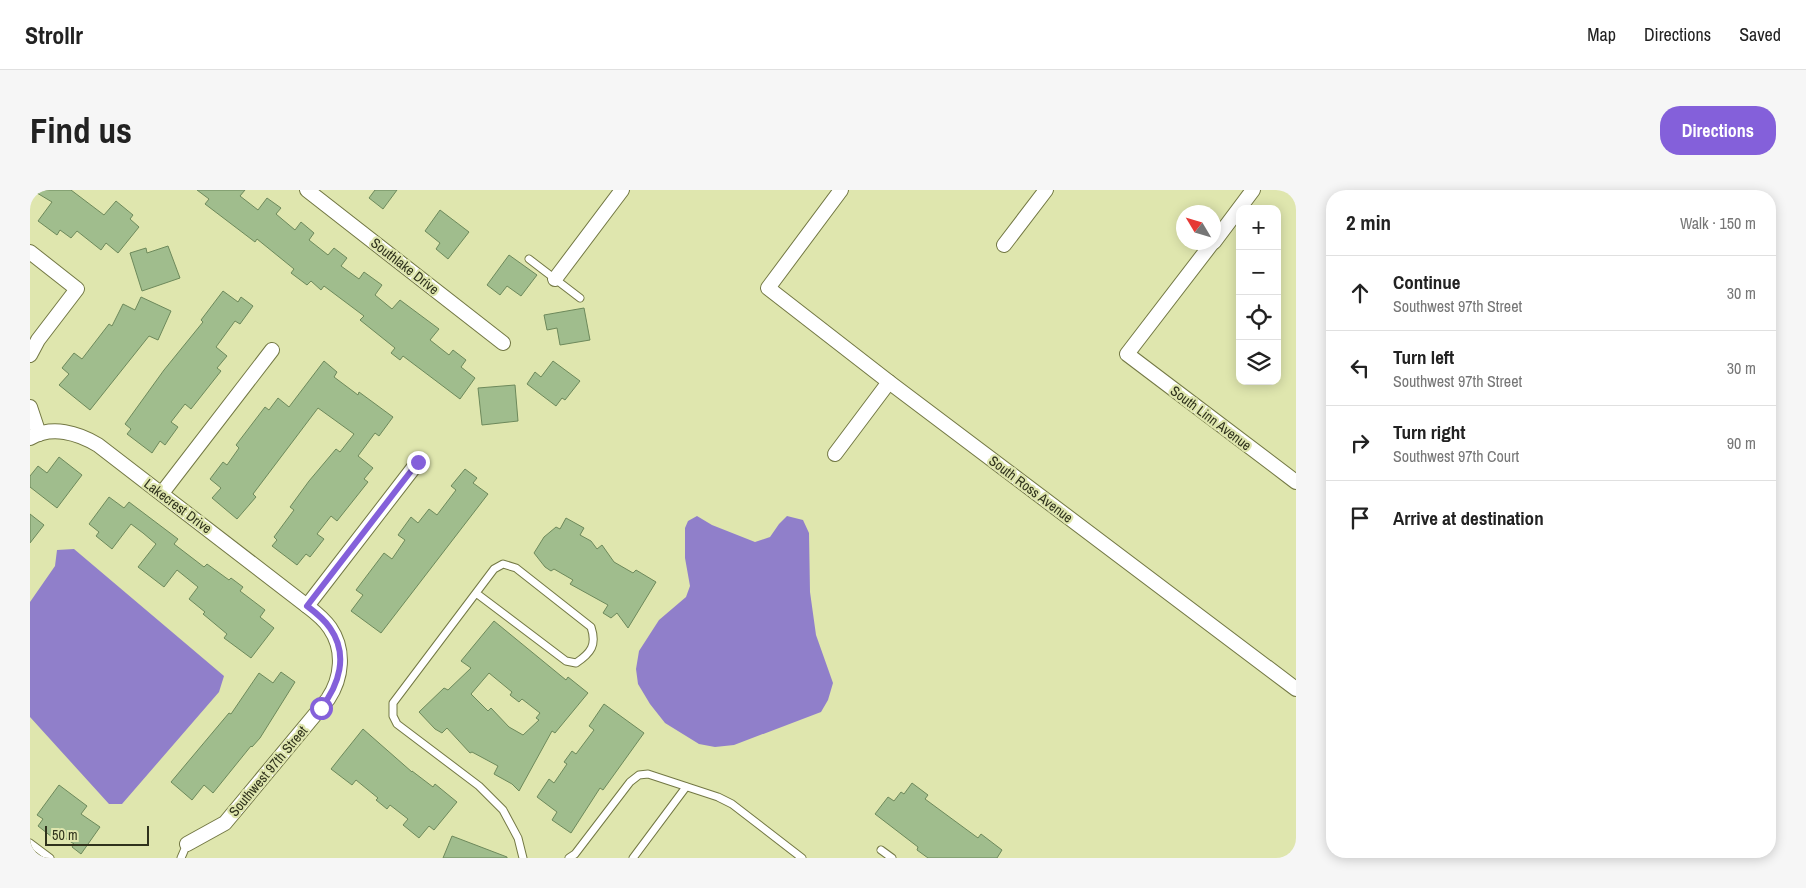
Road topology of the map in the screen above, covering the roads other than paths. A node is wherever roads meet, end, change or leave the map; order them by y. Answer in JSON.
{"nodes":[{"id":1,"x":307,"y":190,"type":"edge"},
{"id":2,"x":622,"y":190,"type":"edge"},
{"id":3,"x":841,"y":190,"type":"edge"},
{"id":4,"x":1046,"y":190,"type":"edge"},
{"id":5,"x":1253,"y":190,"type":"edge"},
{"id":6,"x":1221,"y":232,"type":"edge"},
{"id":7,"x":1004,"y":245,"type":"dead end"},
{"id":8,"x":1207,"y":250,"type":"edge"},
{"id":9,"x":30,"y":252,"type":"edge"},
{"id":10,"x":529,"y":259,"type":"dead end"},
{"id":11,"x":555,"y":279,"type":"junction"},
{"id":12,"x":580,"y":298,"type":"dead end"},
{"id":13,"x":503,"y":342,"type":"dead end"},
{"id":14,"x":272,"y":350,"type":"dead end"},
{"id":15,"x":30,"y":355,"type":"edge"},
{"id":16,"x":889,"y":382,"type":"junction"},
{"id":17,"x":30,"y":407,"type":"edge"},
{"id":18,"x":35,"y":436,"type":"edge"},
{"id":19,"x":835,"y":454,"type":"dead end"},
{"id":20,"x":418,"y":462,"type":"dead end"},
{"id":21,"x":1296,"y":482,"type":"edge"},
{"id":22,"x":162,"y":493,"type":"junction"},
{"id":23,"x":476,"y":593,"type":"junction"},
{"id":24,"x":307,"y":606,"type":"junction"},
{"id":25,"x":1296,"y":689,"type":"edge"},
{"id":26,"x":686,"y":786,"type":"junction"},
{"id":27,"x":30,"y":843,"type":"edge"},
{"id":28,"x":187,"y":844,"type":"joint"},
{"id":29,"x":881,"y":850,"type":"dead end"},
{"id":30,"x":50,"y":858,"type":"edge"},
{"id":31,"x":181,"y":858,"type":"edge"},
{"id":32,"x":523,"y":858,"type":"edge"},
{"id":33,"x":569,"y":858,"type":"edge"},
{"id":34,"x":633,"y":858,"type":"edge"},
{"id":35,"x":802,"y":858,"type":"edge"},
{"id":36,"x":892,"y":858,"type":"edge"}],
"edges":[{"from":1,"to":13,"type":"street","name":"Southlake Drive"},
{"from":2,"to":11,"type":"street"},
{"from":3,"to":16,"type":"street","name":"South Ross Avenue"},
{"from":4,"to":7,"type":"street"},
{"from":5,"to":6,"type":"street"},
{"from":8,"to":21,"type":"street","name":"South Linn Avenue"},
{"from":9,"to":15,"type":"street"},
{"from":10,"to":11,"type":"lane"},
{"from":11,"to":12,"type":"lane"},
{"from":14,"to":22,"type":"street"},
{"from":16,"to":19,"type":"street"},
{"from":16,"to":25,"type":"street","name":"South Ross Avenue"},
{"from":17,"to":18,"type":"street"},
{"from":18,"to":22,"type":"street","name":"Lakecrest Drive"},
{"from":20,"to":24,"type":"street"},
{"from":22,"to":24,"type":"street","name":"Lakecrest Drive"},
{"from":23,"to":23,"type":"lane"},
{"from":23,"to":32,"type":"lane"},
{"from":24,"to":28,"type":"street","name":"Southwest 97th Street"},
{"from":26,"to":33,"type":"lane"},
{"from":26,"to":34,"type":"lane"},
{"from":26,"to":35,"type":"lane"},
{"from":27,"to":30,"type":"lane"},
{"from":28,"to":31,"type":"lane"},
{"from":29,"to":36,"type":"lane"}]}
